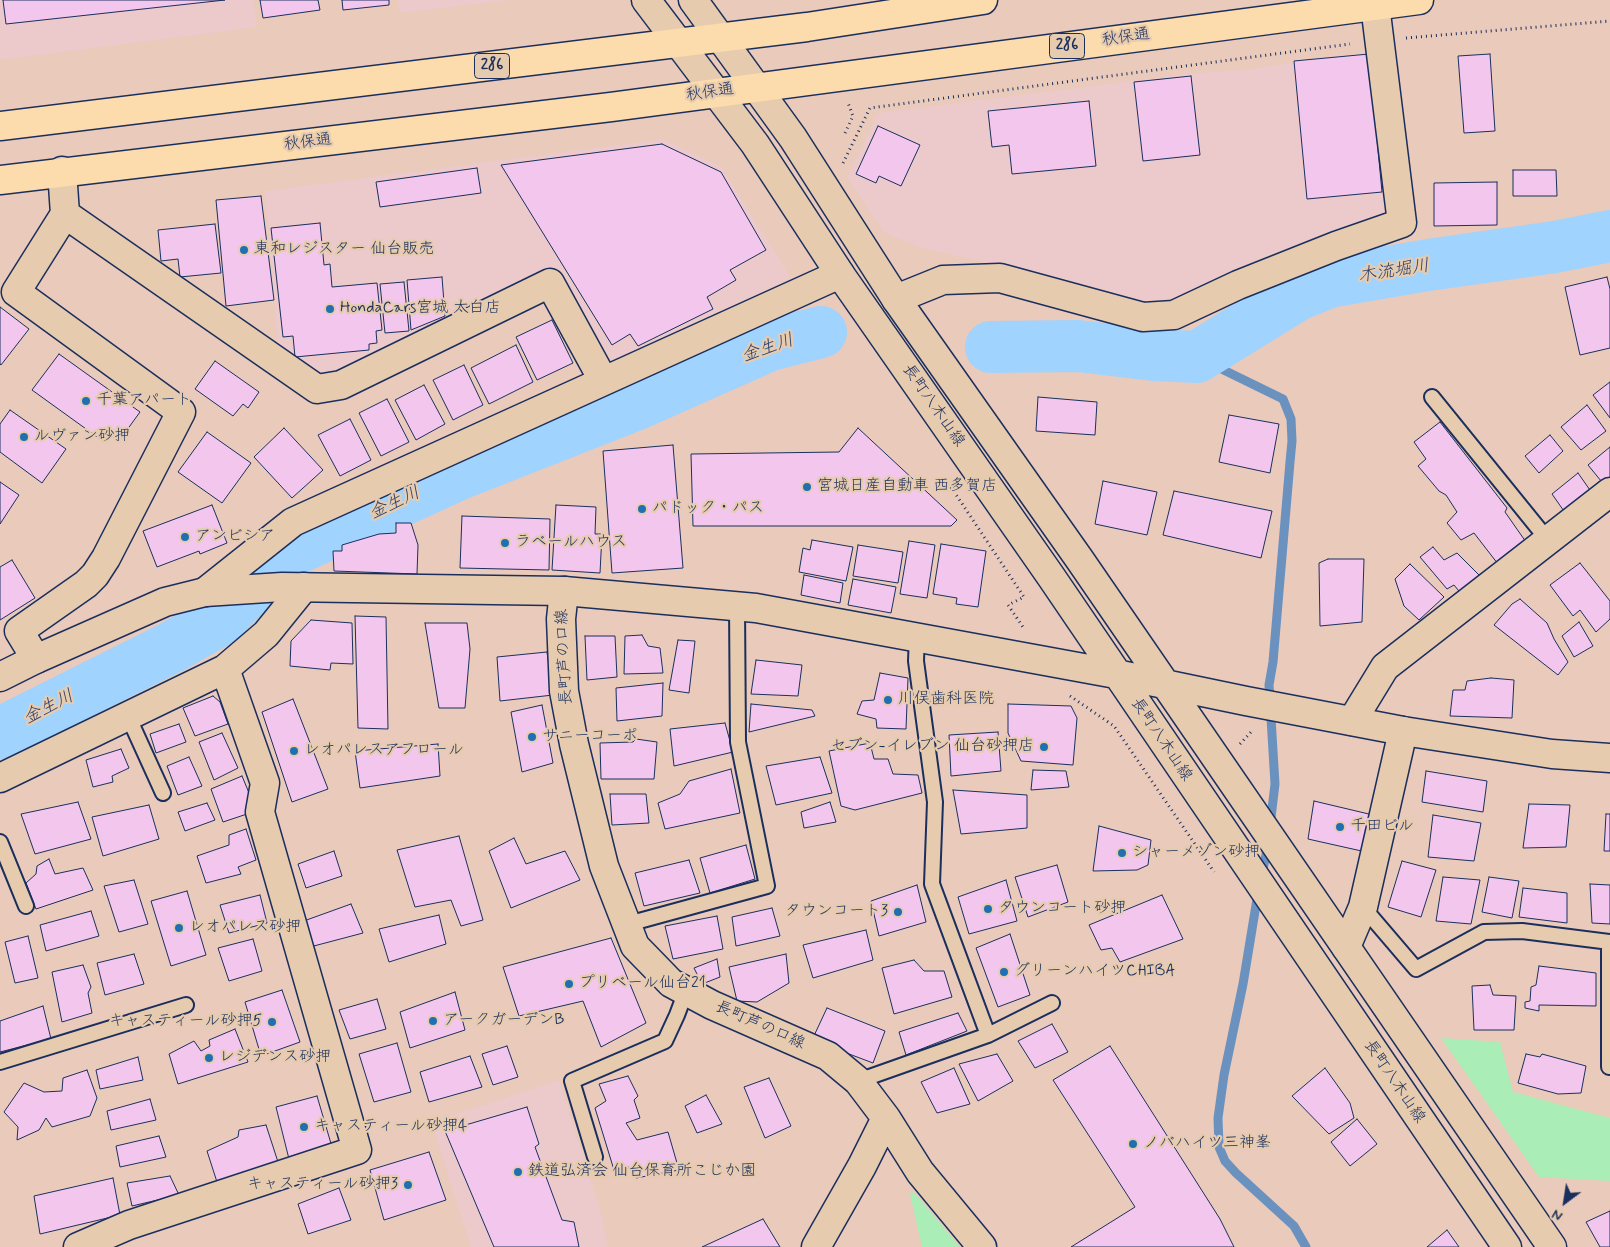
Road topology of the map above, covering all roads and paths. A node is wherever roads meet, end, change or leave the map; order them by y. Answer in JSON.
{"nodes":[{"id":1,"x":646,"y":0,"type":"edge"},
{"id":2,"x":693,"y":0,"type":"edge"},
{"id":3,"x":983,"y":0,"type":"edge"},
{"id":4,"x":1419,"y":0,"type":"edge"},
{"id":5,"x":1375,"y":5,"type":"junction"},
{"id":6,"x":1610,"y":21,"type":"edge"},
{"id":7,"x":720,"y":38,"type":"junction"},
{"id":8,"x":1380,"y":40,"type":"junction"},
{"id":9,"x":678,"y":43,"type":"junction"},
{"id":10,"x":756,"y":87,"type":"junction"},
{"id":11,"x":716,"y":92,"type":"junction"},
{"id":12,"x":848,"y":103,"type":"dead end"},
{"id":13,"x":0,"y":126,"type":"edge"},
{"id":14,"x":845,"y":132,"type":"dead end"},
{"id":15,"x":856,"y":137,"type":"dead end"},
{"id":16,"x":62,"y":172,"type":"junction"},
{"id":17,"x":0,"y":180,"type":"edge"},
{"id":18,"x":65,"y":214,"type":"junction"},
{"id":19,"x":840,"y":274,"type":"junction"},
{"id":20,"x":896,"y":299,"type":"junction"},
{"id":21,"x":603,"y":380,"type":"junction"},
{"id":22,"x":1432,"y":397,"type":"dead end"},
{"id":23,"x":946,"y":480,"type":"dead end"},
{"id":24,"x":1610,"y":492,"type":"edge"},
{"id":25,"x":1547,"y":539,"type":"junction"},
{"id":26,"x":292,"y":587,"type":"junction"},
{"id":27,"x":218,"y":591,"type":"junction"},
{"id":28,"x":564,"y":591,"type":"junction"},
{"id":29,"x":736,"y":606,"type":"junction"},
{"id":30,"x":917,"y":636,"type":"junction"},
{"id":31,"x":36,"y":659,"type":"junction"},
{"id":32,"x":1046,"y":660,"type":"junction"},
{"id":33,"x":225,"y":669,"type":"junction"},
{"id":34,"x":1116,"y":674,"type":"junction"},
{"id":35,"x":0,"y":677,"type":"edge"},
{"id":36,"x":1165,"y":684,"type":"junction"},
{"id":37,"x":128,"y":716,"type":"junction"},
{"id":38,"x":1352,"y":721,"type":"junction"},
{"id":39,"x":1403,"y":731,"type":"junction"},
{"id":40,"x":1610,"y":758,"type":"edge"},
{"id":41,"x":0,"y":778,"type":"edge"},
{"id":42,"x":163,"y":793,"type":"dead end"},
{"id":43,"x":0,"y":842,"type":"edge"},
{"id":44,"x":1211,"y":868,"type":"dead end"},
{"id":45,"x":26,"y":906,"type":"dead end"},
{"id":46,"x":1363,"y":907,"type":"junction"},
{"id":47,"x":628,"y":924,"type":"junction"},
{"id":48,"x":1610,"y":942,"type":"edge"},
{"id":49,"x":1346,"y":947,"type":"junction"},
{"id":50,"x":686,"y":991,"type":"junction"},
{"id":51,"x":1052,"y":1003,"type":"dead end"},
{"id":52,"x":186,"y":1005,"type":"dead end"},
{"id":53,"x":988,"y":1034,"type":"junction"},
{"id":54,"x":0,"y":1062,"type":"edge"},
{"id":55,"x":1609,"y":1066,"type":"dead end"},
{"id":56,"x":858,"y":1080,"type":"junction"},
{"id":57,"x":886,"y":1118,"type":"junction"},
{"id":58,"x":595,"y":1157,"type":"dead end"},
{"id":59,"x":78,"y":1247,"type":"edge"},
{"id":60,"x":816,"y":1247,"type":"edge"},
{"id":61,"x":982,"y":1247,"type":"edge"},
{"id":62,"x":1507,"y":1247,"type":"edge"},
{"id":63,"x":1552,"y":1247,"type":"edge"}],
"edges":[{"from":1,"to":9,"type":"street","name":"長町八木山線"},
{"from":2,"to":7,"type":"street"},
{"from":3,"to":7,"type":"highway","number":"286"},
{"from":4,"to":5,"type":"highway","name":"秋保通","number":"286"},
{"from":5,"to":8,"type":"street"},
{"from":5,"to":10,"type":"highway","name":"秋保通","number":"286"},
{"from":6,"to":8,"type":"path"},
{"from":7,"to":9,"type":"highway","number":"286"},
{"from":7,"to":10,"type":"street"},
{"from":8,"to":15,"type":"path"},
{"from":8,"to":20,"type":"street"},
{"from":9,"to":11,"type":"street","name":"長町八木山線"},
{"from":9,"to":13,"type":"highway","number":"286"},
{"from":10,"to":11,"type":"highway","name":"秋保通","number":"286"},
{"from":10,"to":20,"type":"street"},
{"from":11,"to":16,"type":"highway","name":"秋保通","number":"286"},
{"from":11,"to":19,"type":"street","name":"長町八木山線"},
{"from":12,"to":14,"type":"path"},
{"from":16,"to":17,"type":"highway","name":"秋保通","number":"286"},
{"from":16,"to":18,"type":"street"},
{"from":18,"to":21,"type":"street"},
{"from":18,"to":31,"type":"street"},
{"from":19,"to":21,"type":"street"},
{"from":19,"to":34,"type":"street","name":"長町八木山線"},
{"from":20,"to":36,"type":"street"},
{"from":21,"to":27,"type":"street"},
{"from":22,"to":25,"type":"lane"},
{"from":23,"to":32,"type":"path"},
{"from":24,"to":25,"type":"street"},
{"from":25,"to":38,"type":"street"},
{"from":26,"to":27,"type":"street"},
{"from":26,"to":28,"type":"street"},
{"from":26,"to":33,"type":"street"},
{"from":27,"to":31,"type":"street"},
{"from":28,"to":29,"type":"street"},
{"from":28,"to":47,"type":"street","name":"長町芦の口線"},
{"from":29,"to":30,"type":"street"},
{"from":29,"to":47,"type":"lane"},
{"from":30,"to":32,"type":"street"},
{"from":30,"to":53,"type":"lane"},
{"from":31,"to":35,"type":"street"},
{"from":32,"to":34,"type":"street"},
{"from":32,"to":44,"type":"path"},
{"from":33,"to":37,"type":"street"},
{"from":33,"to":59,"type":"street"},
{"from":34,"to":36,"type":"street"},
{"from":34,"to":62,"type":"street","name":"長町八木山線"},
{"from":36,"to":38,"type":"street"},
{"from":36,"to":49,"type":"street"},
{"from":37,"to":41,"type":"street"},
{"from":37,"to":42,"type":"lane"},
{"from":38,"to":39,"type":"street"},
{"from":39,"to":40,"type":"street"},
{"from":39,"to":46,"type":"street"},
{"from":43,"to":45,"type":"lane"},
{"from":46,"to":48,"type":"lane"},
{"from":46,"to":49,"type":"street"},
{"from":47,"to":50,"type":"street","name":"長町芦の口線"},
{"from":48,"to":55,"type":"lane"},
{"from":49,"to":63,"type":"street"},
{"from":50,"to":56,"type":"street","name":"長町芦の口線"},
{"from":50,"to":58,"type":"lane"},
{"from":51,"to":53,"type":"lane"},
{"from":52,"to":54,"type":"lane"},
{"from":53,"to":56,"type":"lane"},
{"from":56,"to":57,"type":"street","name":"長町芦の口線"},
{"from":57,"to":60,"type":"street"},
{"from":57,"to":61,"type":"street","name":"長町芦の口線"}]}
